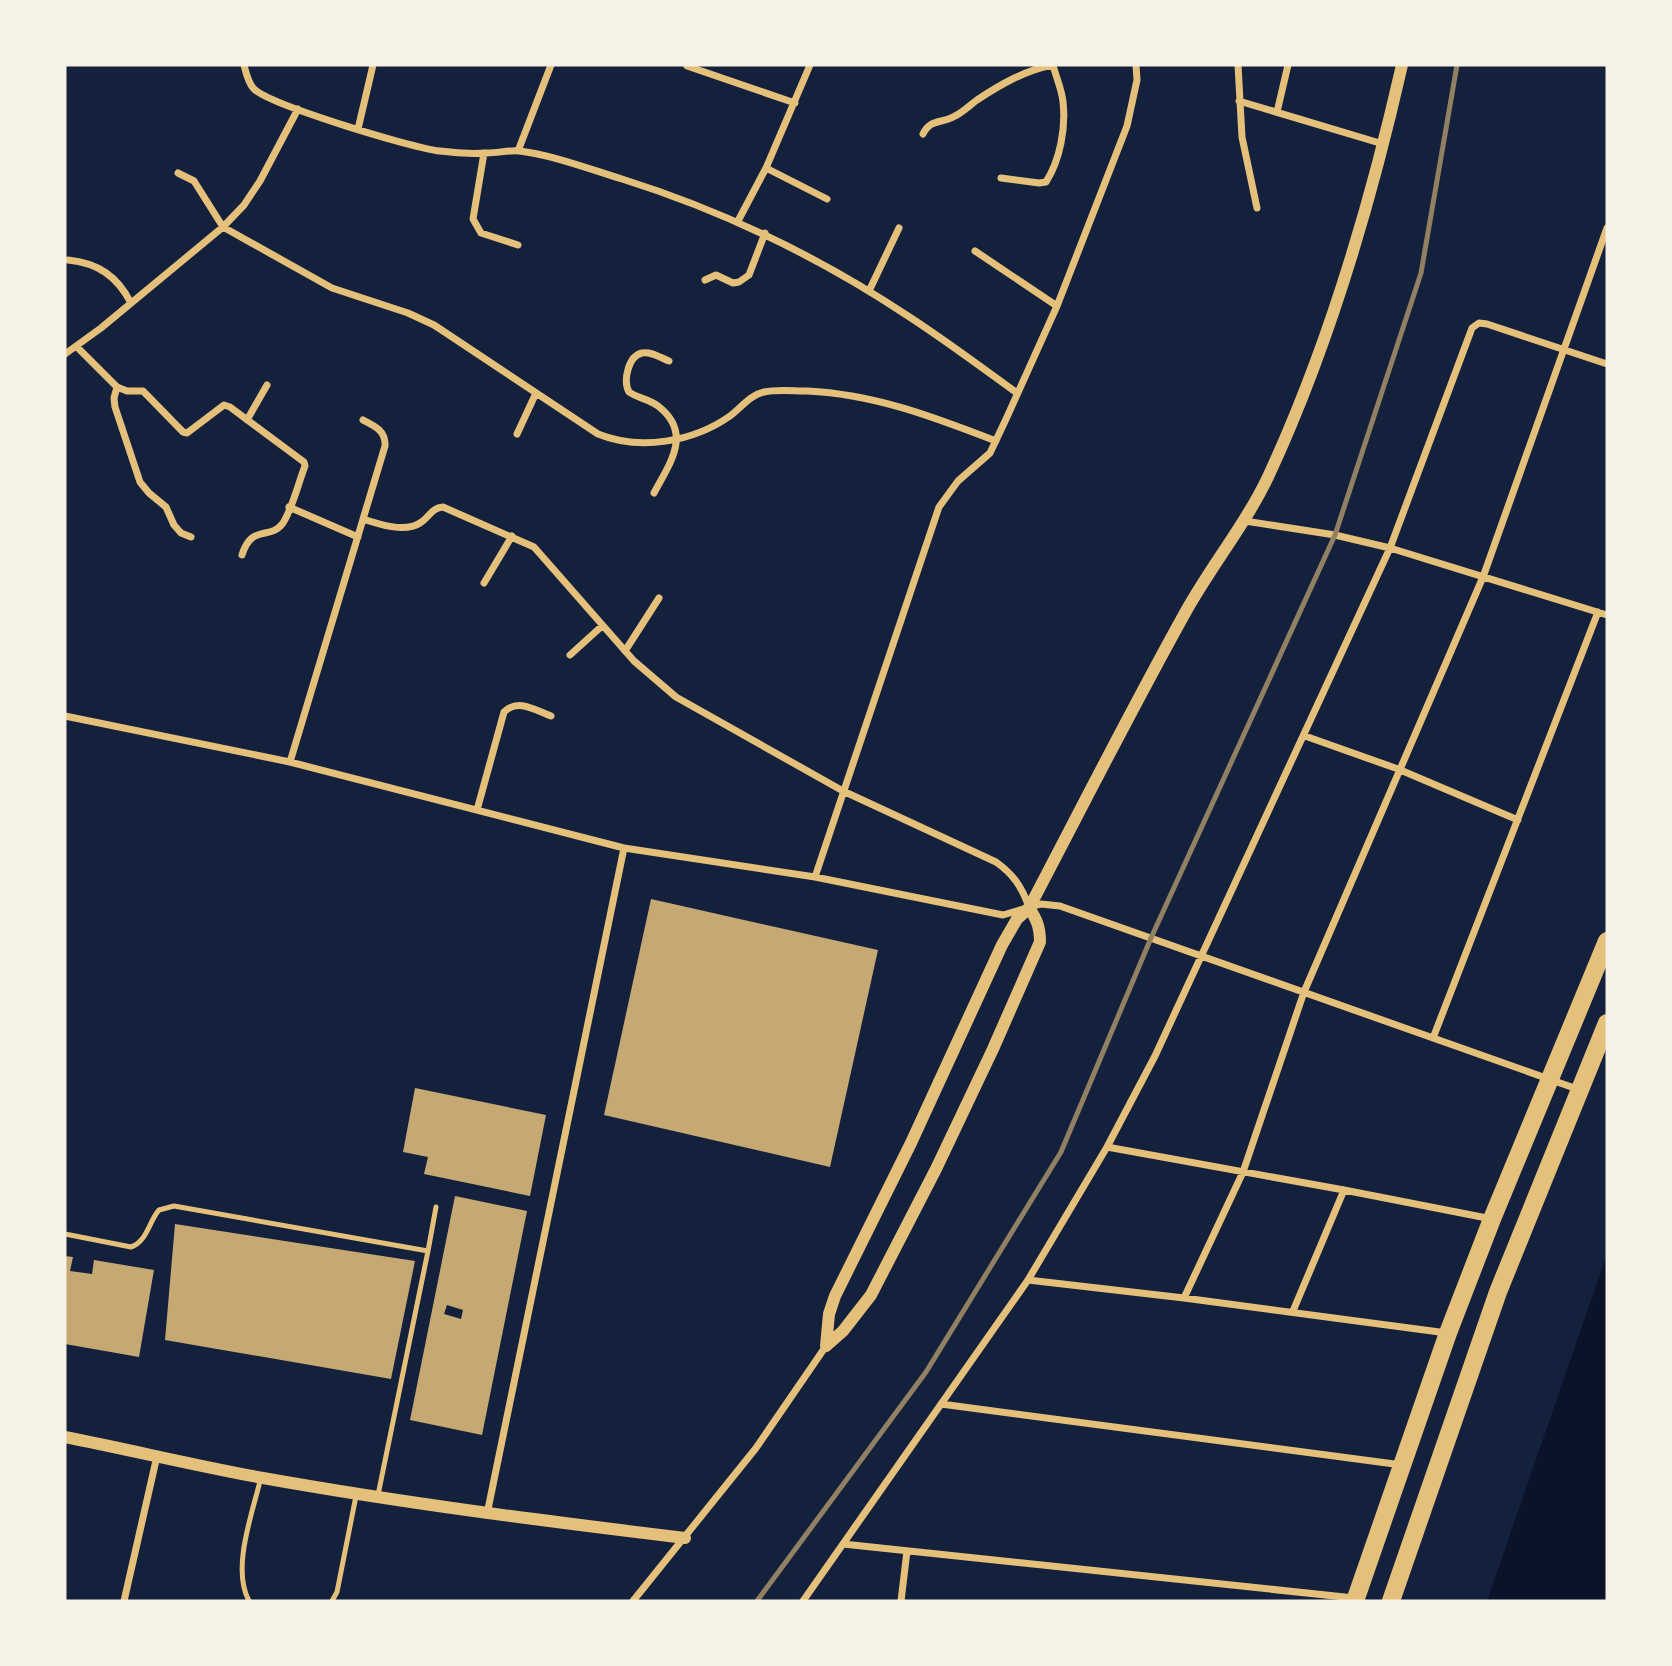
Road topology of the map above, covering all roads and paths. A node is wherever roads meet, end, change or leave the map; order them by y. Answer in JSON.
{"nodes":[{"id":1,"x":244,"y":65,"type":"edge"},
{"id":2,"x":373,"y":65,"type":"edge"},
{"id":3,"x":551,"y":65,"type":"edge"},
{"id":4,"x":810,"y":65,"type":"edge"},
{"id":5,"x":1052,"y":65,"type":"edge"},
{"id":6,"x":1136,"y":65,"type":"edge"},
{"id":7,"x":1238,"y":65,"type":"edge"},
{"id":8,"x":1288,"y":65,"type":"edge"},
{"id":9,"x":1402,"y":65,"type":"edge"},
{"id":10,"x":687,"y":66,"type":"edge"},
{"id":11,"x":1030,"y":67,"type":"edge"},
{"id":12,"x":1239,"y":101,"type":"junction"},
{"id":13,"x":795,"y":103,"type":"junction"},
{"id":14,"x":298,"y":109,"type":"junction"},
{"id":15,"x":1277,"y":112,"type":"junction"},
{"id":16,"x":358,"y":129,"type":"junction"},
{"id":17,"x":923,"y":134,"type":"dead end"},
{"id":18,"x":1384,"y":145,"type":"junction"},
{"id":19,"x":518,"y":151,"type":"junction"},
{"id":20,"x":484,"y":153,"type":"junction"},
{"id":21,"x":766,"y":168,"type":"junction"},
{"id":22,"x":178,"y":173,"type":"dead end"},
{"id":23,"x":1001,"y":178,"type":"dead end"},
{"id":24,"x":827,"y":199,"type":"dead end"},
{"id":25,"x":1257,"y":208,"type":"dead end"},
{"id":26,"x":738,"y":221,"type":"junction"},
{"id":27,"x":223,"y":227,"type":"junction"},
{"id":28,"x":900,"y":228,"type":"dead end"},
{"id":29,"x":1607,"y":228,"type":"edge"},
{"id":30,"x":765,"y":233,"type":"junction"},
{"id":31,"x":518,"y":244,"type":"dead end"},
{"id":32,"x":975,"y":251,"type":"dead end"},
{"id":33,"x":68,"y":260,"type":"dead end"},
{"id":34,"x":705,"y":281,"type":"dead end"},
{"id":35,"x":869,"y":291,"type":"junction"},
{"id":36,"x":131,"y":303,"type":"junction"},
{"id":37,"x":1057,"y":306,"type":"junction"},
{"id":38,"x":77,"y":346,"type":"junction"},
{"id":39,"x":1564,"y":348,"type":"junction"},
{"id":40,"x":65,"y":354,"type":"edge"},
{"id":41,"x":669,"y":361,"type":"dead end"},
{"id":42,"x":1607,"y":364,"type":"edge"},
{"id":43,"x":267,"y":385,"type":"dead end"},
{"id":44,"x":117,"y":387,"type":"junction"},
{"id":45,"x":536,"y":393,"type":"junction"},
{"id":46,"x":1017,"y":393,"type":"junction"},
{"id":47,"x":247,"y":420,"type":"junction"},
{"id":48,"x":363,"y":420,"type":"dead end"},
{"id":49,"x":517,"y":434,"type":"dead end"},
{"id":50,"x":676,"y":438,"type":"junction"},
{"id":51,"x":996,"y":441,"type":"junction"},
{"id":52,"x":654,"y":493,"type":"dead end"},
{"id":53,"x":289,"y":507,"type":"junction"},
{"id":54,"x":363,"y":519,"type":"junction"},
{"id":55,"x":1245,"y":521,"type":"junction"},
{"id":56,"x":512,"y":536,"type":"junction"},
{"id":57,"x":191,"y":537,"type":"dead end"},
{"id":58,"x":358,"y":537,"type":"junction"},
{"id":59,"x":1390,"y":548,"type":"junction"},
{"id":60,"x":242,"y":555,"type":"dead end"},
{"id":61,"x":1483,"y":577,"type":"junction"},
{"id":62,"x":484,"y":583,"type":"dead end"},
{"id":63,"x":659,"y":598,"type":"dead end"},
{"id":64,"x":1598,"y":612,"type":"junction"},
{"id":65,"x":1607,"y":615,"type":"edge"},
{"id":66,"x":602,"y":626,"type":"junction"},
{"id":67,"x":625,"y":650,"type":"junction"},
{"id":68,"x":570,"y":655,"type":"dead end"},
{"id":69,"x":65,"y":716,"type":"edge"},
{"id":70,"x":551,"y":716,"type":"dead end"},
{"id":71,"x":1305,"y":736,"type":"junction"},
{"id":72,"x":290,"y":762,"type":"junction"},
{"id":73,"x":1398,"y":769,"type":"junction"},
{"id":74,"x":843,"y":792,"type":"junction"},
{"id":75,"x":477,"y":810,"type":"junction"},
{"id":76,"x":1518,"y":820,"type":"junction"},
{"id":77,"x":624,"y":848,"type":"junction"},
{"id":78,"x":815,"y":877,"type":"junction"},
{"id":79,"x":1029,"y":908,"type":"junction"},
{"id":80,"x":1607,"y":940,"type":"edge"},
{"id":81,"x":1202,"y":957,"type":"junction"},
{"id":82,"x":1304,"y":992,"type":"junction"},
{"id":83,"x":1607,"y":1023,"type":"edge"},
{"id":84,"x":1433,"y":1038,"type":"junction"},
{"id":85,"x":1550,"y":1079,"type":"junction"},
{"id":86,"x":1580,"y":1090,"type":"junction"},
{"id":87,"x":1107,"y":1147,"type":"junction"},
{"id":88,"x":1243,"y":1172,"type":"junction"},
{"id":89,"x":1344,"y":1189,"type":"junction"},
{"id":90,"x":436,"y":1207,"type":"dead end"},
{"id":91,"x":1492,"y":1219,"type":"junction"},
{"id":92,"x":65,"y":1234,"type":"edge"},
{"id":93,"x":428,"y":1251,"type":"junction"},
{"id":94,"x":1028,"y":1280,"type":"junction"},
{"id":95,"x":1184,"y":1297,"type":"junction"},
{"id":96,"x":1293,"y":1311,"type":"junction"},
{"id":97,"x":1448,"y":1333,"type":"junction"},
{"id":98,"x":826,"y":1346,"type":"junction"},
{"id":99,"x":941,"y":1404,"type":"junction"},
{"id":100,"x":65,"y":1437,"type":"edge"},
{"id":101,"x":157,"y":1456,"type":"junction"},
{"id":102,"x":1403,"y":1465,"type":"junction"},
{"id":103,"x":261,"y":1477,"type":"junction"},
{"id":104,"x":356,"y":1494,"type":"junction"},
{"id":105,"x":378,"y":1497,"type":"junction"},
{"id":106,"x":487,"y":1514,"type":"junction"},
{"id":107,"x":685,"y":1538,"type":"junction"},
{"id":108,"x":842,"y":1544,"type":"junction"},
{"id":109,"x":907,"y":1551,"type":"junction"},
{"id":110,"x":1356,"y":1600,"type":"edge"},
{"id":111,"x":124,"y":1601,"type":"edge"},
{"id":112,"x":249,"y":1601,"type":"edge"},
{"id":113,"x":332,"y":1601,"type":"edge"},
{"id":114,"x":634,"y":1601,"type":"edge"},
{"id":115,"x":803,"y":1601,"type":"edge"},
{"id":116,"x":901,"y":1601,"type":"edge"},
{"id":117,"x":1391,"y":1601,"type":"edge"}],
"edges":[{"from":1,"to":14,"type":"street"},
{"from":2,"to":16,"type":"street"},
{"from":3,"to":19,"type":"street"},
{"from":4,"to":13,"type":"street"},
{"from":5,"to":11,"type":"street"},
{"from":5,"to":23,"type":"street"},
{"from":6,"to":37,"type":"street"},
{"from":7,"to":12,"type":"street"},
{"from":8,"to":15,"type":"street"},
{"from":9,"to":18,"type":"street"},
{"from":10,"to":13,"type":"street"},
{"from":11,"to":17,"type":"street"},
{"from":12,"to":15,"type":"street"},
{"from":12,"to":25,"type":"street"},
{"from":13,"to":21,"type":"street"},
{"from":14,"to":16,"type":"street"},
{"from":14,"to":27,"type":"street"},
{"from":15,"to":18,"type":"street"},
{"from":16,"to":20,"type":"street"},
{"from":18,"to":55,"type":"street"},
{"from":19,"to":20,"type":"street"},
{"from":19,"to":26,"type":"street"},
{"from":20,"to":31,"type":"street"},
{"from":21,"to":24,"type":"street"},
{"from":21,"to":26,"type":"street"},
{"from":22,"to":27,"type":"street"},
{"from":26,"to":30,"type":"street"},
{"from":27,"to":36,"type":"street"},
{"from":27,"to":45,"type":"street"},
{"from":28,"to":35,"type":"street"},
{"from":29,"to":39,"type":"street"},
{"from":30,"to":34,"type":"street"},
{"from":30,"to":35,"type":"street"},
{"from":32,"to":37,"type":"street"},
{"from":33,"to":36,"type":"street"},
{"from":35,"to":46,"type":"street"},
{"from":36,"to":38,"type":"street"},
{"from":37,"to":46,"type":"street"},
{"from":38,"to":40,"type":"street"},
{"from":38,"to":44,"type":"street"},
{"from":39,"to":42,"type":"street"},
{"from":39,"to":59,"type":"street"},
{"from":39,"to":61,"type":"street"},
{"from":41,"to":50,"type":"street"},
{"from":43,"to":47,"type":"street"},
{"from":44,"to":47,"type":"street"},
{"from":44,"to":57,"type":"street"},
{"from":45,"to":49,"type":"street"},
{"from":45,"to":50,"type":"street"},
{"from":46,"to":51,"type":"street"},
{"from":47,"to":53,"type":"street"},
{"from":48,"to":54,"type":"street"},
{"from":50,"to":51,"type":"street"},
{"from":50,"to":52,"type":"street"},
{"from":51,"to":74,"type":"street"},
{"from":53,"to":58,"type":"street"},
{"from":53,"to":60,"type":"street"},
{"from":54,"to":56,"type":"street"},
{"from":54,"to":58,"type":"street"},
{"from":55,"to":59,"type":"street"},
{"from":55,"to":79,"type":"street"},
{"from":56,"to":62,"type":"street"},
{"from":56,"to":66,"type":"street"},
{"from":58,"to":72,"type":"street"},
{"from":59,"to":61,"type":"street"},
{"from":59,"to":71,"type":"street"},
{"from":61,"to":64,"type":"street"},
{"from":61,"to":73,"type":"street"},
{"from":63,"to":67,"type":"street"},
{"from":64,"to":65,"type":"street"},
{"from":64,"to":76,"type":"street"},
{"from":66,"to":67,"type":"street"},
{"from":66,"to":68,"type":"street"},
{"from":67,"to":74,"type":"street"},
{"from":69,"to":72,"type":"street"},
{"from":70,"to":75,"type":"street"},
{"from":71,"to":73,"type":"street"},
{"from":71,"to":81,"type":"street"},
{"from":72,"to":75,"type":"street"},
{"from":73,"to":76,"type":"street"},
{"from":73,"to":82,"type":"street"},
{"from":74,"to":78,"type":"street"},
{"from":74,"to":79,"type":"street"},
{"from":75,"to":77,"type":"street"},
{"from":76,"to":84,"type":"street"},
{"from":77,"to":78,"type":"street"},
{"from":77,"to":106,"type":"street"},
{"from":78,"to":79,"type":"street"},
{"from":79,"to":81,"type":"street"},
{"from":79,"to":98,"type":"street"},
{"from":79,"to":98,"type":"street"},
{"from":80,"to":85,"type":"main road"},
{"from":81,"to":82,"type":"street"},
{"from":81,"to":87,"type":"street"},
{"from":82,"to":84,"type":"street"},
{"from":82,"to":88,"type":"street"},
{"from":83,"to":86,"type":"main road"},
{"from":84,"to":85,"type":"street"},
{"from":85,"to":86,"type":"street"},
{"from":85,"to":91,"type":"main road"},
{"from":86,"to":117,"type":"main road"},
{"from":87,"to":88,"type":"street"},
{"from":87,"to":94,"type":"street"},
{"from":88,"to":89,"type":"street"},
{"from":88,"to":95,"type":"street"},
{"from":89,"to":91,"type":"street"},
{"from":89,"to":96,"type":"street"},
{"from":90,"to":93,"type":"lane"},
{"from":91,"to":97,"type":"main road"},
{"from":92,"to":93,"type":"lane"},
{"from":93,"to":105,"type":"lane"},
{"from":94,"to":95,"type":"street"},
{"from":94,"to":99,"type":"street"},
{"from":95,"to":96,"type":"street"},
{"from":96,"to":97,"type":"street"},
{"from":97,"to":102,"type":"main road"},
{"from":98,"to":107,"type":"street"},
{"from":99,"to":102,"type":"street"},
{"from":99,"to":108,"type":"street"},
{"from":100,"to":101,"type":"street"},
{"from":101,"to":103,"type":"street"},
{"from":101,"to":111,"type":"street"},
{"from":102,"to":110,"type":"main road"},
{"from":103,"to":104,"type":"street"},
{"from":103,"to":112,"type":"lane"},
{"from":104,"to":105,"type":"street"},
{"from":104,"to":113,"type":"lane"},
{"from":105,"to":106,"type":"street"},
{"from":106,"to":107,"type":"street"},
{"from":107,"to":114,"type":"street"},
{"from":108,"to":109,"type":"street"},
{"from":108,"to":115,"type":"street"},
{"from":109,"to":110,"type":"street"},
{"from":109,"to":116,"type":"street"}]}
